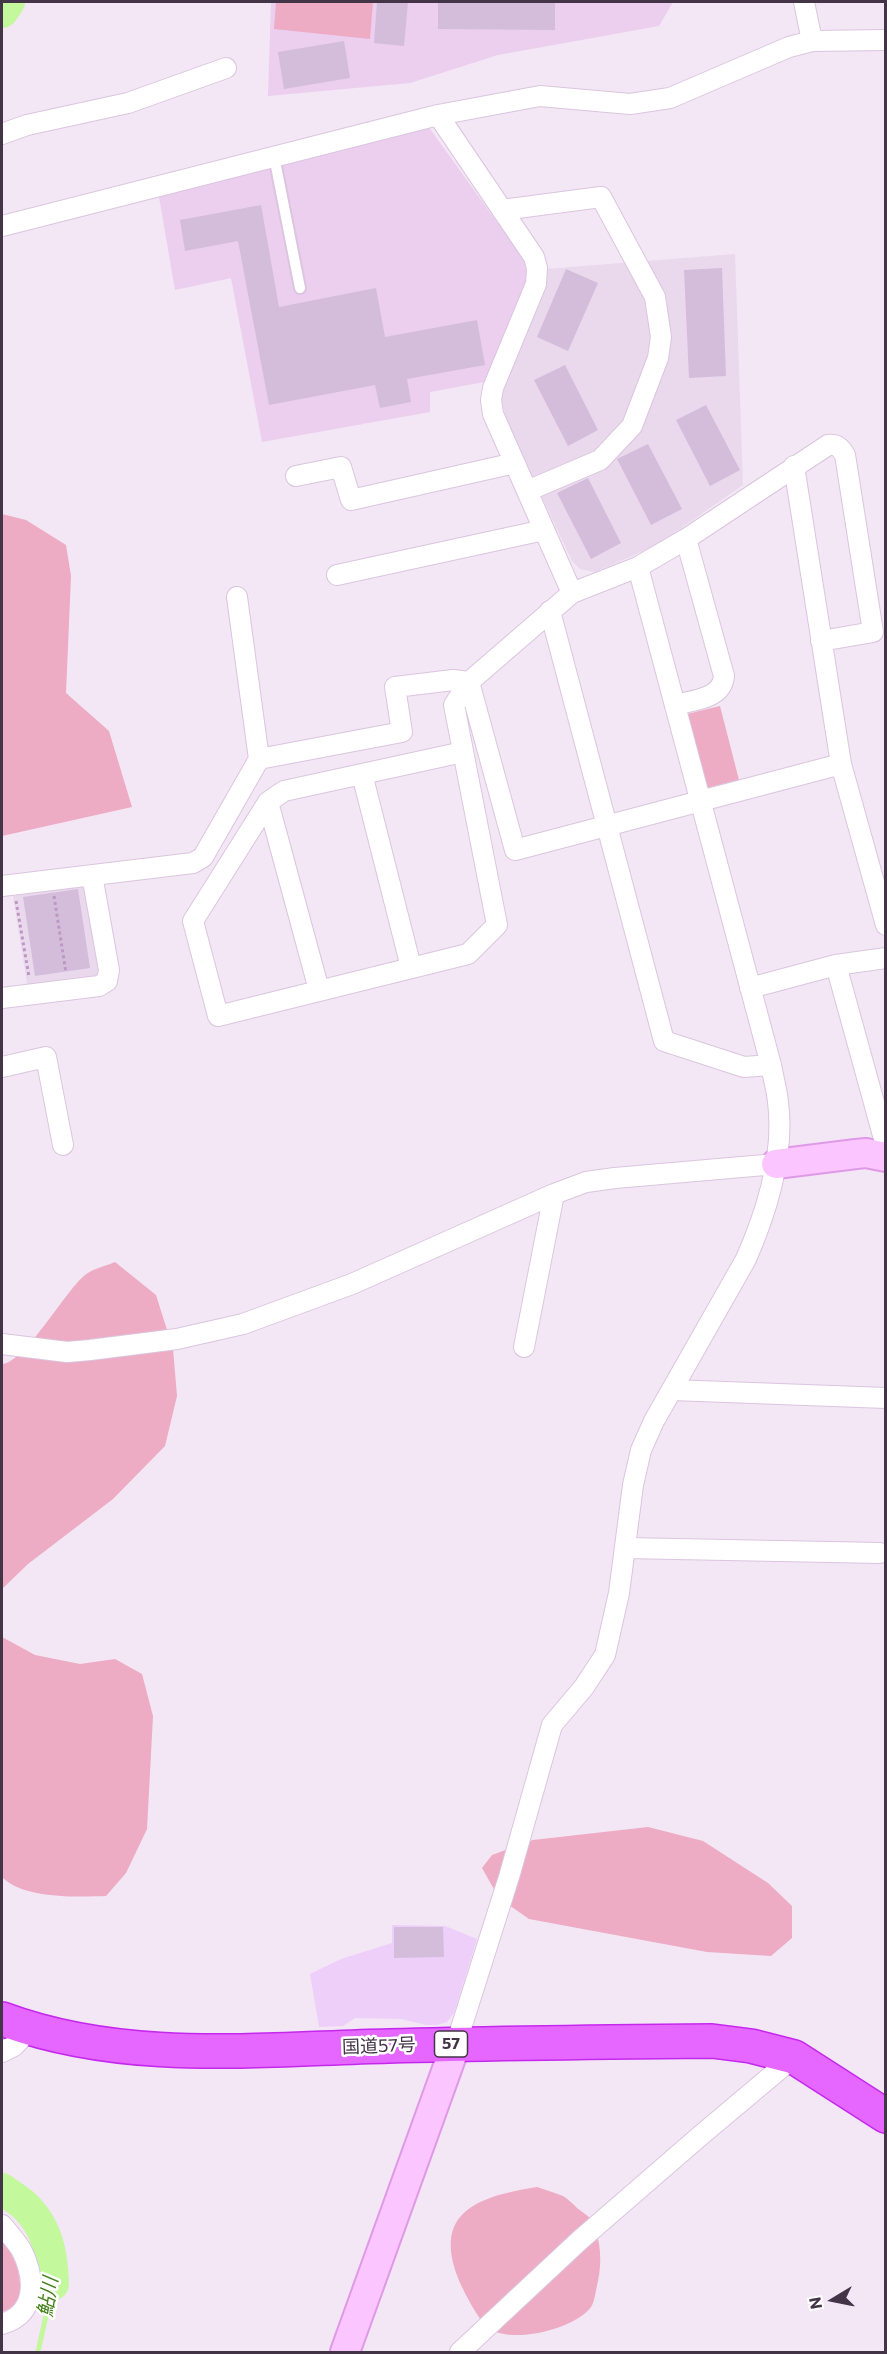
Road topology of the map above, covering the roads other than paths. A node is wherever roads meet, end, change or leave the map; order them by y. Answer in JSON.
{"nodes":[{"id":1,"x":804,"y":2,"type":"edge"},
{"id":2,"x":885,"y":40,"type":"edge"},
{"id":3,"x":812,"y":41,"type":"junction"},
{"id":4,"x":226,"y":68,"type":"dead end"},
{"id":5,"x":438,"y":115,"type":"junction"},
{"id":6,"x":2,"y":134,"type":"edge"},
{"id":7,"x":274,"y":156,"type":"junction"},
{"id":8,"x":502,"y":210,"type":"junction"},
{"id":9,"x":2,"y":226,"type":"edge"},
{"id":10,"x":300,"y":288,"type":"dead end"},
{"id":11,"x":515,"y":463,"type":"junction"},
{"id":12,"x":794,"y":466,"type":"junction"},
{"id":13,"x":296,"y":476,"type":"dead end"},
{"id":14,"x":527,"y":491,"type":"junction"},
{"id":15,"x":544,"y":531,"type":"junction"},
{"id":16,"x":686,"y":539,"type":"junction"},
{"id":17,"x":638,"y":567,"type":"junction"},
{"id":18,"x":337,"y":575,"type":"dead end"},
{"id":19,"x":572,"y":593,"type":"junction"},
{"id":20,"x":237,"y":597,"type":"dead end"},
{"id":21,"x":550,"y":610,"type":"junction"},
{"id":22,"x":821,"y":641,"type":"junction"},
{"id":23,"x":469,"y":682,"type":"junction"},
{"id":24,"x":675,"y":705,"type":"junction"},
{"id":25,"x":464,"y":752,"type":"junction"},
{"id":26,"x":259,"y":759,"type":"junction"},
{"id":27,"x":841,"y":764,"type":"junction"},
{"id":28,"x":362,"y":774,"type":"junction"},
{"id":29,"x":701,"y":800,"type":"junction"},
{"id":30,"x":268,"y":802,"type":"junction"},
{"id":31,"x":607,"y":825,"type":"junction"},
{"id":32,"x":92,"y":874,"type":"junction"},
{"id":33,"x":8,"y":886,"type":"edge"},
{"id":34,"x":885,"y":925,"type":"edge"},
{"id":35,"x":885,"y":958,"type":"edge"},
{"id":36,"x":836,"y":965,"type":"junction"},
{"id":37,"x":411,"y":967,"type":"junction"},
{"id":38,"x":750,"y":988,"type":"junction"},
{"id":39,"x":318,"y":990,"type":"junction"},
{"id":40,"x":2,"y":998,"type":"edge"},
{"id":41,"x":771,"y":1065,"type":"junction"},
{"id":42,"x":2,"y":1067,"type":"edge"},
{"id":43,"x":63,"y":1145,"type":"dead end"},
{"id":44,"x":885,"y":1146,"type":"edge"},
{"id":45,"x":885,"y":1157,"type":"edge"},
{"id":46,"x":776,"y":1164,"type":"junction"},
{"id":47,"x":554,"y":1194,"type":"junction"},
{"id":48,"x":2,"y":1344,"type":"edge"},
{"id":49,"x":524,"y":1347,"type":"dead end"},
{"id":50,"x":672,"y":1390,"type":"junction"},
{"id":51,"x":885,"y":1398,"type":"edge"},
{"id":52,"x":625,"y":1548,"type":"junction"},
{"id":53,"x":880,"y":1553,"type":"dead end"},
{"id":54,"x":16,"y":2024,"type":"edge"},
{"id":55,"x":456,"y":2044,"type":"junction"},
{"id":56,"x":2,"y":2052,"type":"edge"},
{"id":57,"x":794,"y":2057,"type":"junction"},
{"id":58,"x":885,"y":2116,"type":"edge"},
{"id":59,"x":2,"y":2226,"type":"edge"},
{"id":60,"x":2,"y":2324,"type":"edge"},
{"id":61,"x":345,"y":2352,"type":"edge"},
{"id":62,"x":460,"y":2352,"type":"edge"}],
"edges":[{"from":1,"to":3,"type":"street"},
{"from":2,"to":3,"type":"street"},
{"from":3,"to":5,"type":"street"},
{"from":4,"to":6,"type":"street"},
{"from":5,"to":7,"type":"street"},
{"from":5,"to":8,"type":"street"},
{"from":7,"to":9,"type":"street"},
{"from":7,"to":10,"type":"lane"},
{"from":8,"to":11,"type":"street"},
{"from":8,"to":14,"type":"street"},
{"from":11,"to":13,"type":"street"},
{"from":11,"to":14,"type":"street"},
{"from":12,"to":16,"type":"street"},
{"from":12,"to":22,"type":"street"},
{"from":12,"to":22,"type":"street"},
{"from":14,"to":15,"type":"street"},
{"from":15,"to":18,"type":"street"},
{"from":15,"to":19,"type":"street"},
{"from":16,"to":17,"type":"street"},
{"from":16,"to":24,"type":"street"},
{"from":17,"to":19,"type":"street"},
{"from":17,"to":24,"type":"street"},
{"from":19,"to":21,"type":"street"},
{"from":20,"to":26,"type":"street"},
{"from":21,"to":23,"type":"street"},
{"from":21,"to":31,"type":"street"},
{"from":22,"to":27,"type":"street"},
{"from":23,"to":25,"type":"street"},
{"from":23,"to":26,"type":"street"},
{"from":23,"to":31,"type":"street"},
{"from":24,"to":29,"type":"street"},
{"from":25,"to":28,"type":"street"},
{"from":25,"to":37,"type":"street"},
{"from":26,"to":32,"type":"street"},
{"from":27,"to":29,"type":"street"},
{"from":27,"to":34,"type":"street"},
{"from":28,"to":30,"type":"street"},
{"from":28,"to":37,"type":"street"},
{"from":29,"to":31,"type":"street"},
{"from":29,"to":38,"type":"street"},
{"from":30,"to":39,"type":"street"},
{"from":30,"to":39,"type":"street"},
{"from":31,"to":41,"type":"street"},
{"from":32,"to":33,"type":"street"},
{"from":32,"to":40,"type":"street"},
{"from":35,"to":36,"type":"street"},
{"from":36,"to":38,"type":"street"},
{"from":36,"to":44,"type":"street"},
{"from":37,"to":39,"type":"street"},
{"from":38,"to":41,"type":"street"},
{"from":41,"to":46,"type":"street"},
{"from":42,"to":43,"type":"street"},
{"from":45,"to":46,"type":"street"},
{"from":46,"to":47,"type":"street"},
{"from":46,"to":50,"type":"street"},
{"from":47,"to":48,"type":"street"},
{"from":47,"to":49,"type":"street"},
{"from":50,"to":51,"type":"street"},
{"from":50,"to":52,"type":"street"},
{"from":52,"to":53,"type":"street"},
{"from":52,"to":55,"type":"street"},
{"from":54,"to":55,"type":"highway","name":"国道57号","number":"57"},
{"from":54,"to":56,"type":"street"},
{"from":55,"to":57,"type":"highway","name":"国道57号","number":"57"},
{"from":55,"to":61,"type":"street"},
{"from":57,"to":58,"type":"highway","name":"国道57号","number":"57"},
{"from":57,"to":62,"type":"street"},
{"from":59,"to":60,"type":"street"}]}
